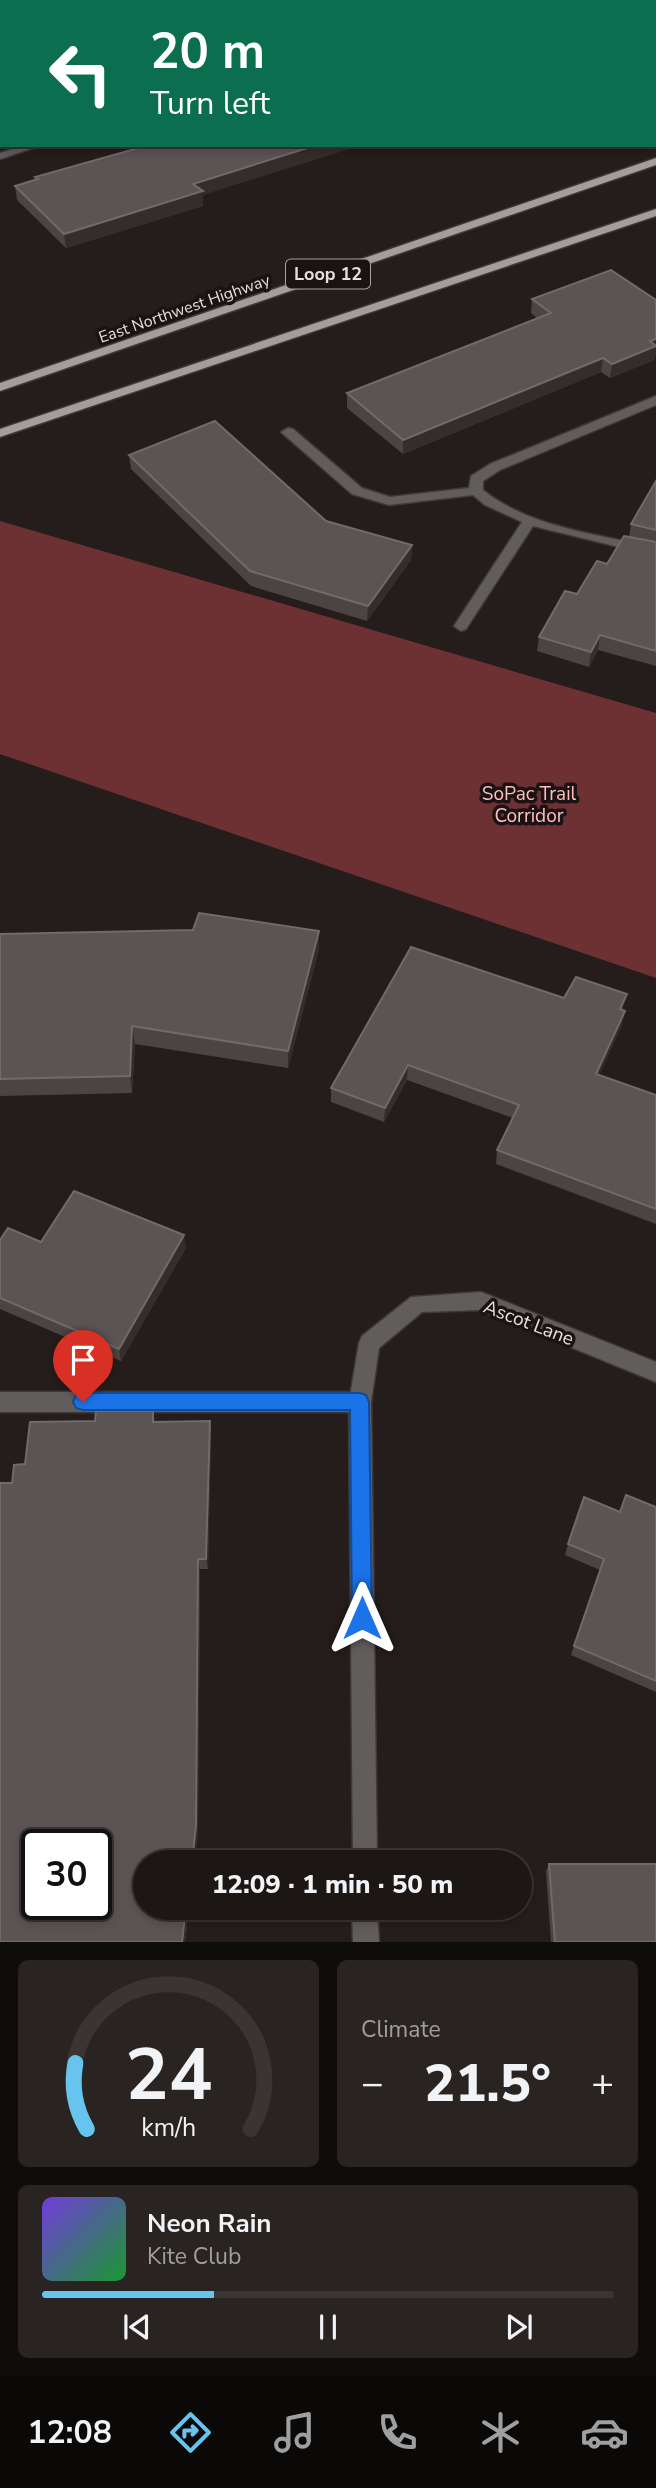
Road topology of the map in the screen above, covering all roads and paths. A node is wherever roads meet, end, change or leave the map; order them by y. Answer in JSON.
{"nodes":[{"id":1,"x":30,"y":147,"type":"edge"},
{"id":2,"x":0,"y":156,"type":"edge"},
{"id":3,"x":656,"y":161,"type":"edge"},
{"id":4,"x":656,"y":212,"type":"edge"},
{"id":5,"x":0,"y":387,"type":"edge"},
{"id":6,"x":656,"y":400,"type":"edge"},
{"id":7,"x":288,"y":432,"type":"dead end"},
{"id":8,"x":0,"y":433,"type":"edge"},
{"id":9,"x":476,"y":491,"type":"junction"},
{"id":10,"x":530,"y":520,"type":"junction"},
{"id":11,"x":656,"y":552,"type":"edge"},
{"id":12,"x":461,"y":626,"type":"dead end"},
{"id":13,"x":656,"y":1372,"type":"edge"},
{"id":14,"x":0,"y":1402,"type":"edge"},
{"id":15,"x":360,"y":1402,"type":"junction"},
{"id":16,"x":365,"y":1850,"type":"edge"},
{"id":17,"x":365,"y":1920,"type":"edge"},
{"id":18,"x":366,"y":1942,"type":"edge"}],
"edges":[{"from":1,"to":2,"type":"street"},
{"from":3,"to":5,"type":"main road","name":"East Northwest Highway","number":"Loop 12"},
{"from":4,"to":8,"type":"main road","number":"Loop 12"},
{"from":6,"to":9,"type":"street"},
{"from":7,"to":9,"type":"street"},
{"from":9,"to":10,"type":"street"},
{"from":10,"to":11,"type":"street"},
{"from":10,"to":12,"type":"street"},
{"from":13,"to":15,"type":"street","name":"Ascot Lane"},
{"from":14,"to":15,"type":"street"},
{"from":15,"to":16,"type":"street"},
{"from":17,"to":18,"type":"street"}]}
